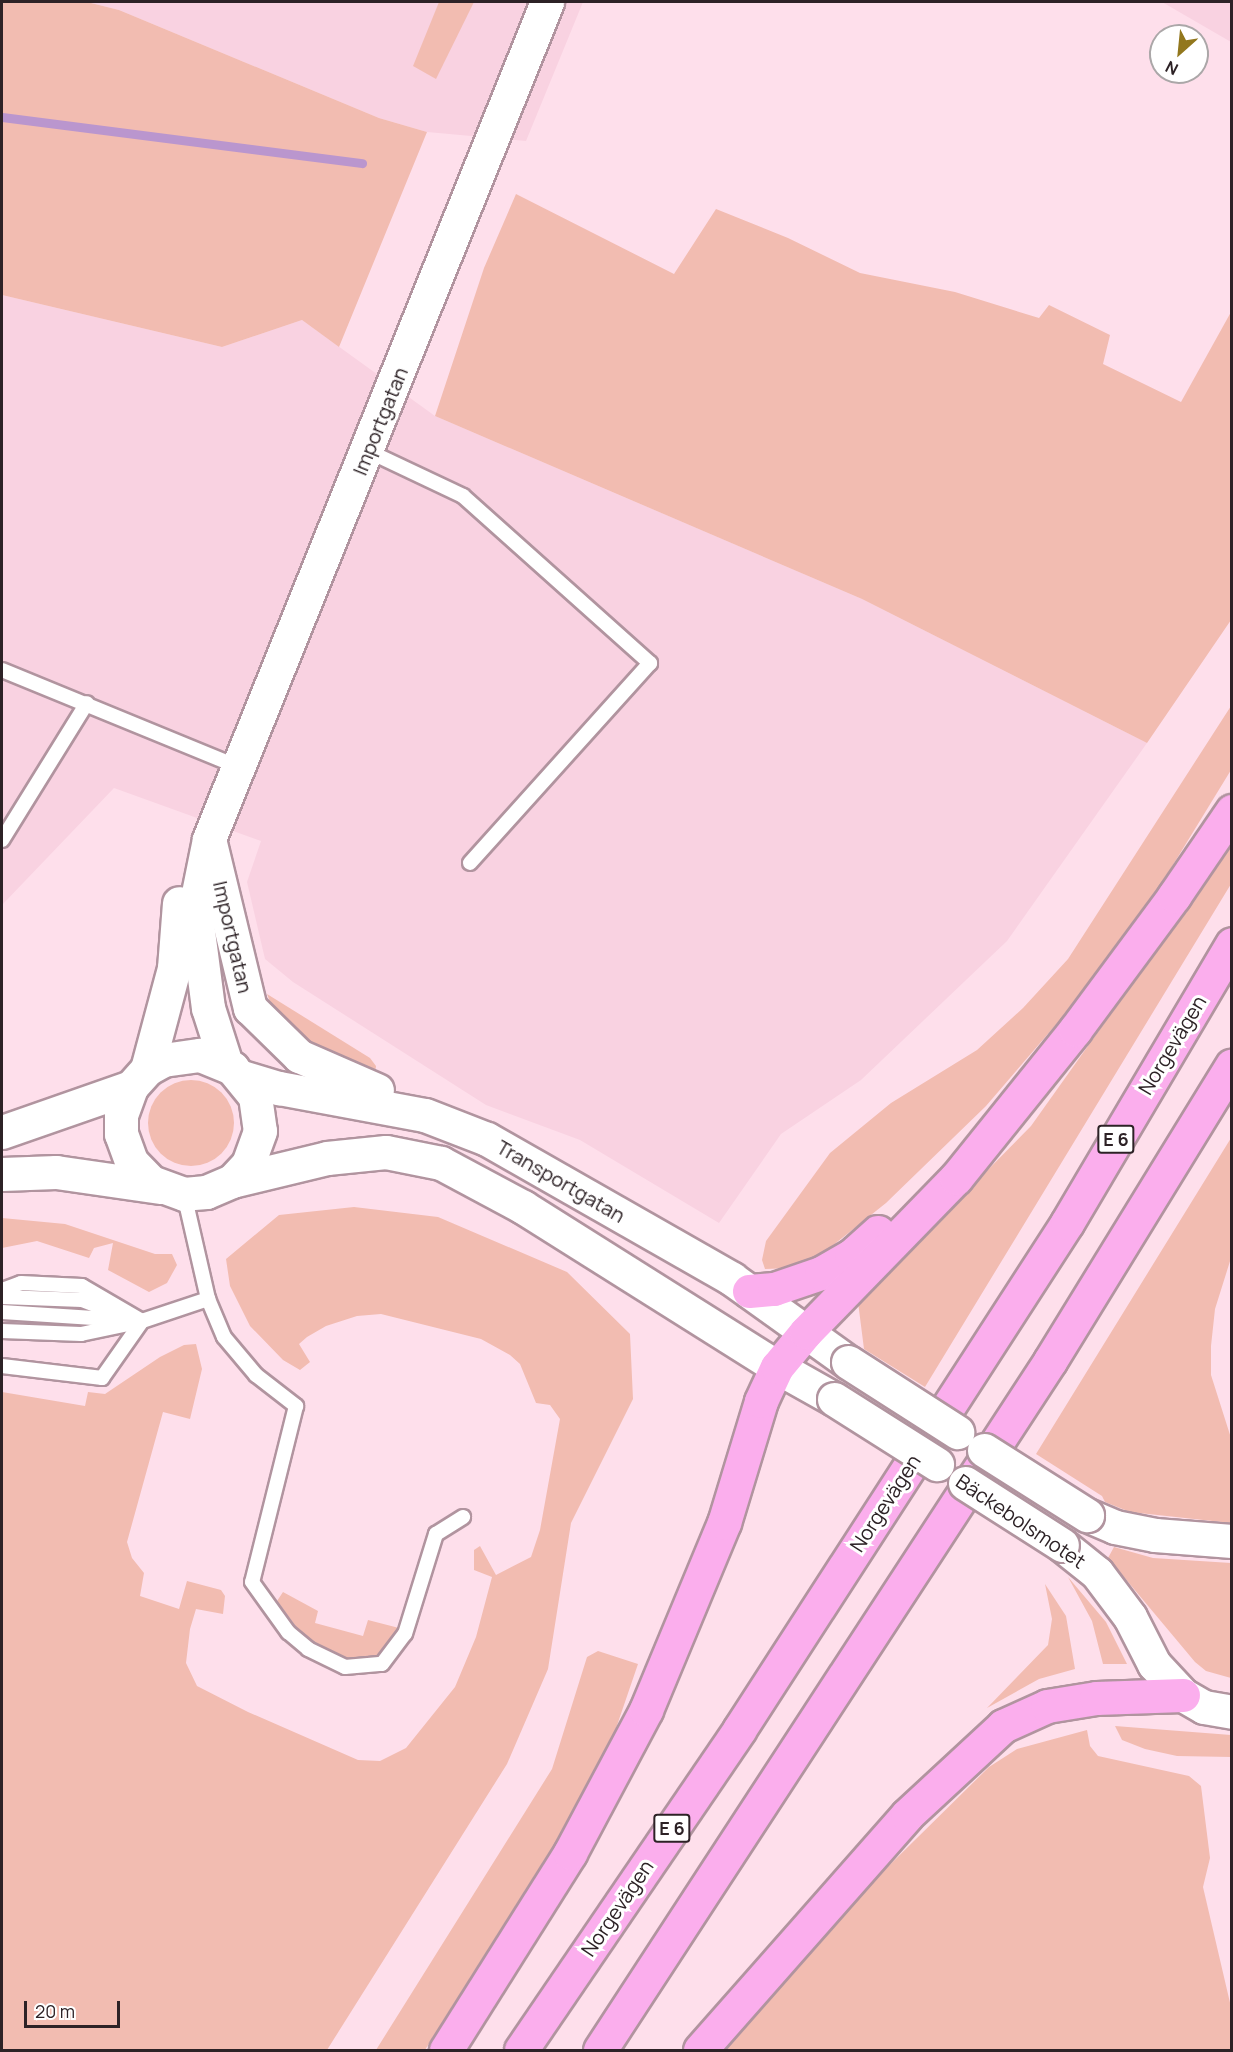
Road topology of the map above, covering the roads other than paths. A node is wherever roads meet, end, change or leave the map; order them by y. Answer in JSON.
{"nodes":[{"id":1,"x":547,"y":2,"type":"edge"},
{"id":2,"x":368,"y":451,"type":"junction"},
{"id":3,"x":2,"y":670,"type":"edge"},
{"id":4,"x":87,"y":703,"type":"junction"},
{"id":5,"x":239,"y":767,"type":"junction"},
{"id":6,"x":1232,"y":811,"type":"edge"},
{"id":7,"x":209,"y":839,"type":"junction"},
{"id":8,"x":2,"y":840,"type":"edge"},
{"id":9,"x":470,"y":863,"type":"dead end"},
{"id":10,"x":1232,"y":944,"type":"edge"},
{"id":11,"x":1232,"y":1065,"type":"edge"},
{"id":12,"x":234,"y":1071,"type":"junction"},
{"id":13,"x":139,"y":1078,"type":"junction"},
{"id":14,"x":424,"y":1115,"type":"junction"},
{"id":15,"x":2,"y":1132,"type":"edge"},
{"id":16,"x":991,"y":1136,"type":"junction"},
{"id":17,"x":2,"y":1174,"type":"edge"},
{"id":18,"x":232,"y":1180,"type":"junction"},
{"id":19,"x":172,"y":1191,"type":"junction"},
{"id":20,"x":2,"y":1290,"type":"edge"},
{"id":21,"x":749,"y":1291,"type":"junction"},
{"id":22,"x":2,"y":1297,"type":"edge"},
{"id":23,"x":208,"y":1299,"type":"junction"},
{"id":24,"x":2,"y":1312,"type":"edge"},
{"id":25,"x":142,"y":1321,"type":"junction"},
{"id":26,"x":2,"y":1331,"type":"edge"},
{"id":27,"x":806,"y":1332,"type":"junction"},
{"id":28,"x":848,"y":1362,"type":"joint"},
{"id":29,"x":2,"y":1366,"type":"edge"},
{"id":30,"x":777,"y":1367,"type":"junction"},
{"id":31,"x":463,"y":1517,"type":"dead end"},
{"id":32,"x":1232,"y":1541,"type":"edge"},
{"id":33,"x":1183,"y":1695,"type":"junction"},
{"id":34,"x":1232,"y":1712,"type":"edge"},
{"id":35,"x":446,"y":2050,"type":"edge"},
{"id":36,"x":521,"y":2050,"type":"edge"},
{"id":37,"x":600,"y":2050,"type":"edge"},
{"id":38,"x":700,"y":2050,"type":"edge"}],
"edges":[{"from":1,"to":2,"type":"street","name":"Importgatan"},
{"from":2,"to":5,"type":"street","name":"Importgatan"},
{"from":2,"to":9,"type":"lane"},
{"from":3,"to":4,"type":"lane"},
{"from":4,"to":5,"type":"lane"},
{"from":4,"to":8,"type":"lane"},
{"from":5,"to":7,"type":"street","name":"Importgatan"},
{"from":6,"to":16,"type":"highway"},
{"from":7,"to":12,"type":"street","name":"Importgatan"},
{"from":7,"to":13,"type":"street","name":"Importgatan"},
{"from":7,"to":14,"type":"street","name":"Importgatan"},
{"from":10,"to":36,"type":"highway","name":"Norgevägen","number":"E 6"},
{"from":11,"to":37,"type":"highway"},
{"from":12,"to":13,"type":"street","name":"Transportgatan"},
{"from":12,"to":14,"type":"street","name":"Transportgatan"},
{"from":12,"to":18,"type":"street"},
{"from":13,"to":15,"type":"street","name":"Transportgatan"},
{"from":13,"to":19,"type":"street"},
{"from":14,"to":21,"type":"street","name":"Transportgatan"},
{"from":16,"to":21,"type":"highway"},
{"from":16,"to":27,"type":"highway"},
{"from":17,"to":19,"type":"street"},
{"from":18,"to":19,"type":"street"},
{"from":18,"to":30,"type":"street"},
{"from":19,"to":23,"type":"lane"},
{"from":20,"to":25,"type":"lane"},
{"from":21,"to":27,"type":"street","name":"Transportgatan"},
{"from":22,"to":25,"type":"lane"},
{"from":23,"to":25,"type":"lane"},
{"from":23,"to":31,"type":"lane"},
{"from":24,"to":25,"type":"lane"},
{"from":25,"to":26,"type":"lane"},
{"from":25,"to":29,"type":"lane"},
{"from":27,"to":28,"type":"street","name":"Transportgatan"},
{"from":27,"to":30,"type":"highway"},
{"from":28,"to":32,"type":"street","name":"Bäckebolsmotet","bridge":true},
{"from":30,"to":33,"type":"street","name":"Bäckebolsmotet","bridge":true},
{"from":30,"to":35,"type":"highway"},
{"from":33,"to":34,"type":"street","name":"Bäckebolsmotet"},
{"from":33,"to":38,"type":"highway"}]}
